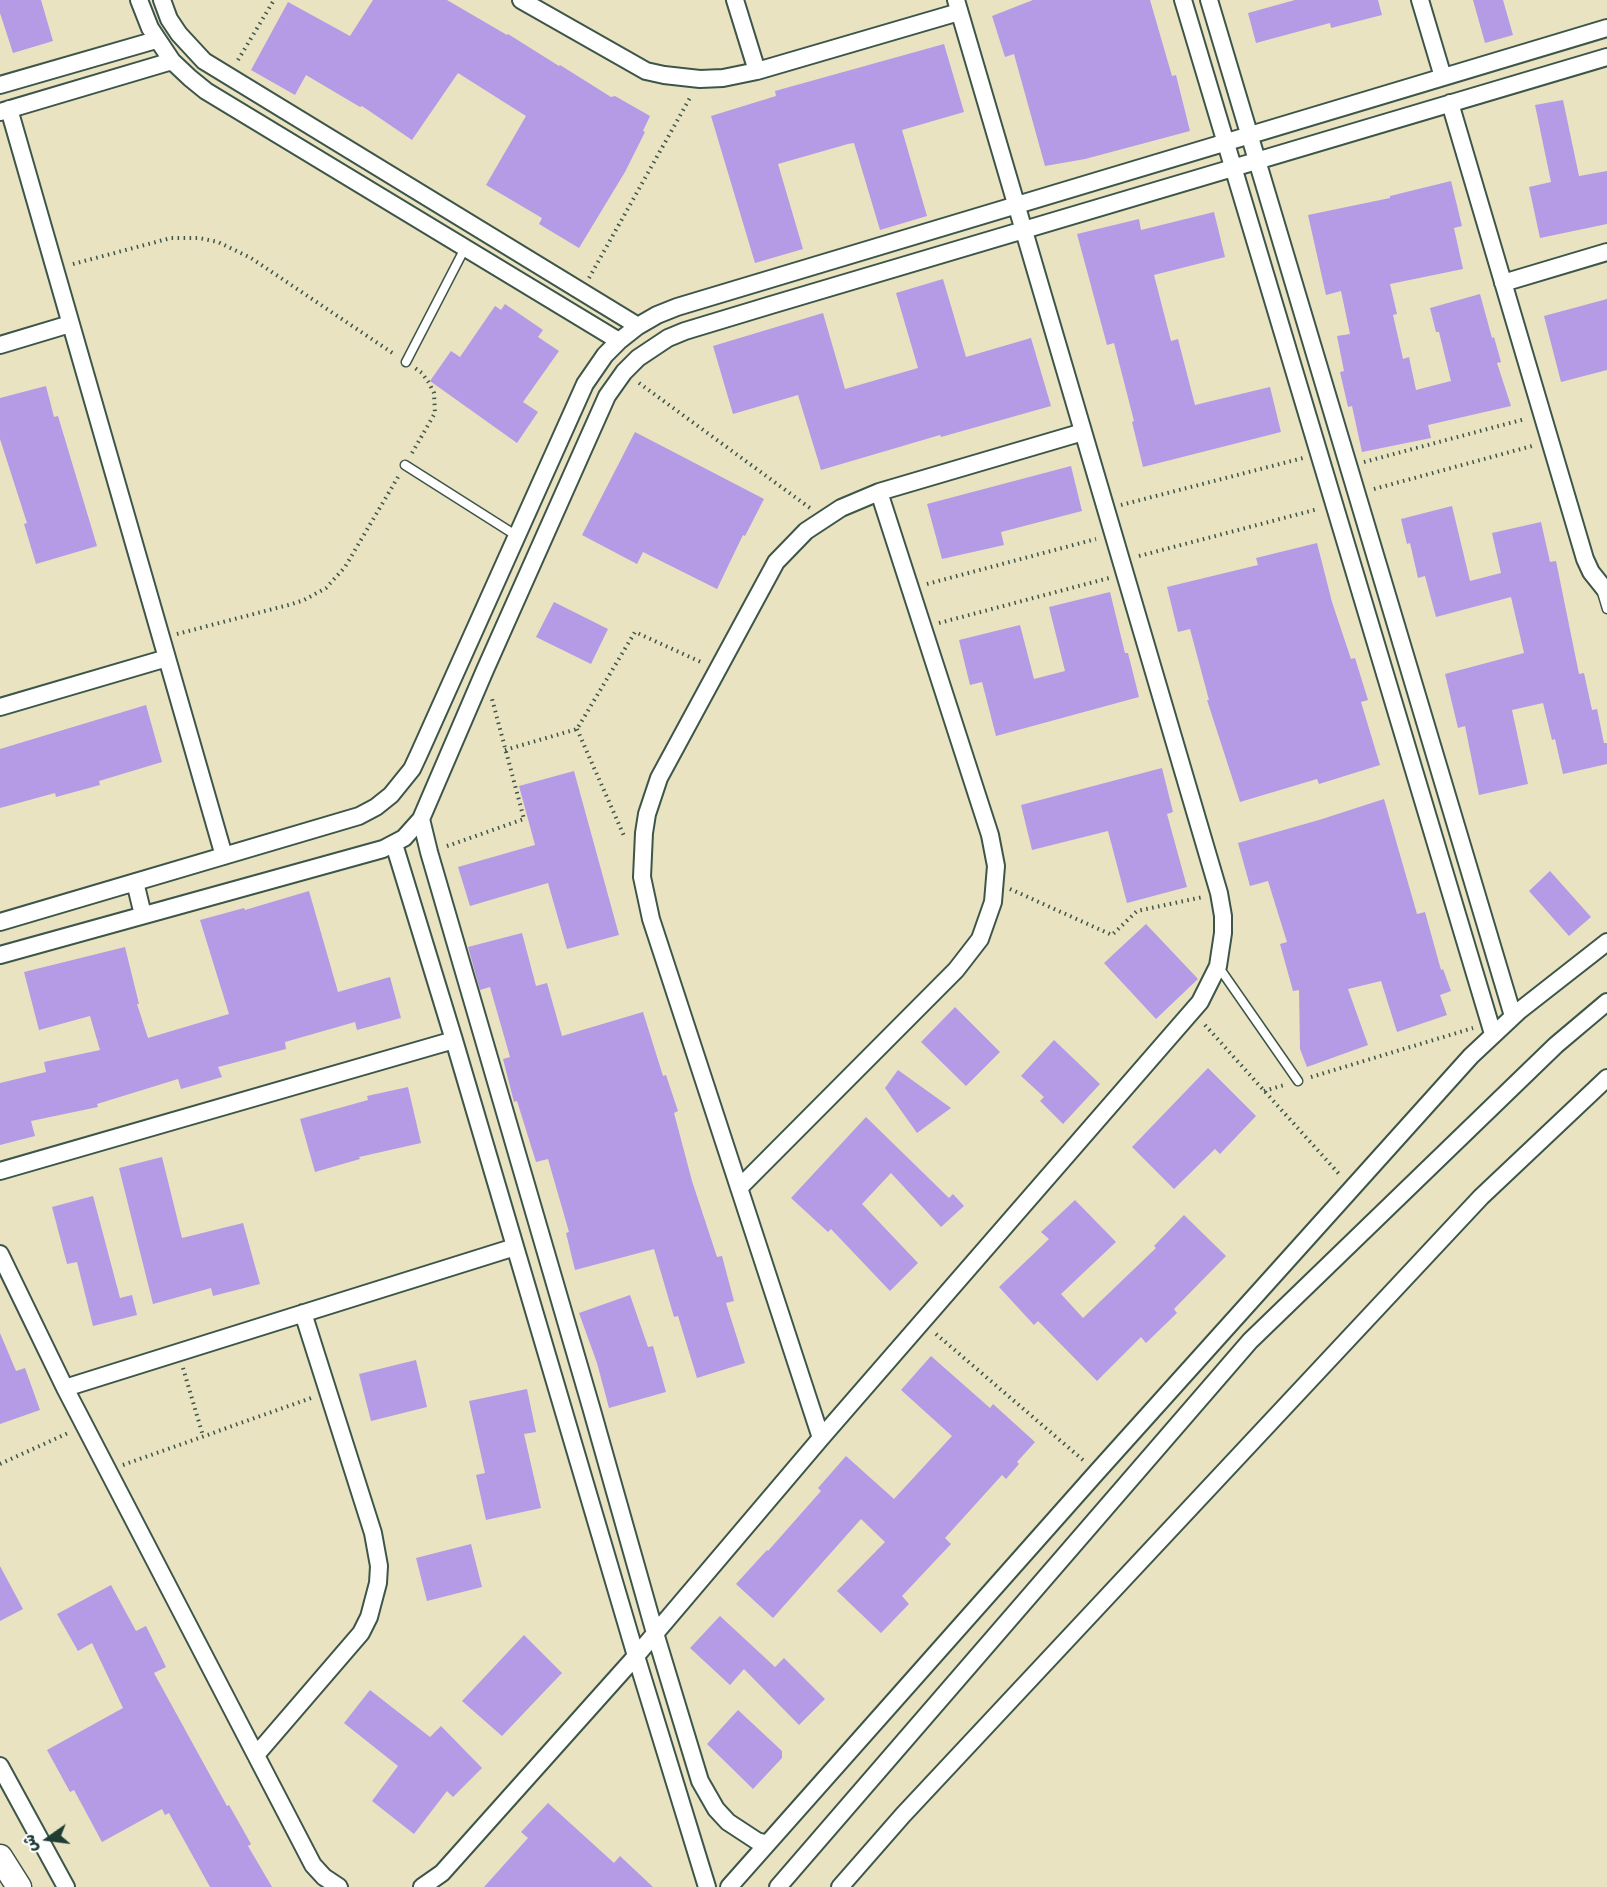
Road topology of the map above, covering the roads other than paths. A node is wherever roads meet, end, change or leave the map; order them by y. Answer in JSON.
{"nodes":[{"id":1,"x":139,"y":0,"type":"edge"},
{"id":2,"x":162,"y":0,"type":"edge"},
{"id":3,"x":521,"y":0,"type":"edge"},
{"id":4,"x":735,"y":0,"type":"edge"},
{"id":5,"x":1183,"y":0,"type":"edge"},
{"id":6,"x":1209,"y":0,"type":"edge"},
{"id":7,"x":1420,"y":0,"type":"edge"},
{"id":8,"x":957,"y":6,"type":"edge"},
{"id":9,"x":1607,"y":28,"type":"edge"},
{"id":10,"x":156,"y":40,"type":"junction"},
{"id":11,"x":1607,"y":57,"type":"edge"},
{"id":12,"x":172,"y":61,"type":"junction"},
{"id":13,"x":756,"y":71,"type":"junction"},
{"id":14,"x":1443,"y":77,"type":"junction"},
{"id":15,"x":0,"y":85,"type":"edge"},
{"id":16,"x":1450,"y":103,"type":"junction"},
{"id":17,"x":4,"y":111,"type":"edge"},
{"id":18,"x":1249,"y":135,"type":"junction"},
{"id":19,"x":1226,"y":142,"type":"junction"},
{"id":20,"x":1256,"y":160,"type":"junction"},
{"id":21,"x":1233,"y":167,"type":"junction"},
{"id":22,"x":421,"y":195,"type":"junction"},
{"id":23,"x":1017,"y":205,"type":"junction"},
{"id":24,"x":411,"y":215,"type":"junction"},
{"id":25,"x":1024,"y":230,"type":"junction"},
{"id":26,"x":465,"y":248,"type":"junction"},
{"id":27,"x":1607,"y":252,"type":"edge"},
{"id":28,"x":764,"y":280,"type":"junction"},
{"id":29,"x":1503,"y":283,"type":"junction"},
{"id":30,"x":771,"y":305,"type":"junction"},
{"id":31,"x":70,"y":324,"type":"junction"},
{"id":32,"x":638,"y":326,"type":"junction"},
{"id":33,"x":619,"y":341,"type":"junction"},
{"id":34,"x":0,"y":345,"type":"edge"},
{"id":35,"x":406,"y":362,"type":"road end"},
{"id":36,"x":1083,"y":432,"type":"junction"},
{"id":37,"x":405,"y":465,"type":"road end"},
{"id":38,"x":879,"y":492,"type":"junction"},
{"id":39,"x":517,"y":536,"type":"junction"},
{"id":40,"x":1603,"y":587,"type":"edge"},
{"id":41,"x":1607,"y":609,"type":"edge"},
{"id":42,"x":166,"y":658,"type":"junction"},
{"id":43,"x":0,"y":707,"type":"edge"},
{"id":44,"x":421,"y":819,"type":"junction"},
{"id":45,"x":394,"y":844,"type":"junction"},
{"id":46,"x":224,"y":856,"type":"junction"},
{"id":47,"x":135,"y":882,"type":"junction"},
{"id":48,"x":143,"y":915,"type":"junction"},
{"id":49,"x":0,"y":922,"type":"edge"},
{"id":50,"x":1607,"y":942,"type":"edge"},
{"id":51,"x":0,"y":955,"type":"edge"},
{"id":52,"x":1218,"y":966,"type":"junction"},
{"id":53,"x":1607,"y":1002,"type":"edge"},
{"id":54,"x":1513,"y":1016,"type":"junction"},
{"id":55,"x":1491,"y":1029,"type":"junction"},
{"id":56,"x":454,"y":1040,"type":"junction"},
{"id":57,"x":1607,"y":1078,"type":"edge"},
{"id":58,"x":1298,"y":1081,"type":"road end"},
{"id":59,"x":0,"y":1171,"type":"edge"},
{"id":60,"x":739,"y":1188,"type":"junction"},
{"id":61,"x":515,"y":1247,"type":"junction"},
{"id":62,"x":0,"y":1254,"type":"edge"},
{"id":63,"x":303,"y":1313,"type":"junction"},
{"id":64,"x":1230,"y":1324,"type":"junction"},
{"id":65,"x":1250,"y":1341,"type":"junction"},
{"id":66,"x":65,"y":1388,"type":"junction"},
{"id":67,"x":591,"y":1407,"type":"junction"},
{"id":68,"x":565,"y":1415,"type":"junction"},
{"id":69,"x":821,"y":1438,"type":"junction"},
{"id":70,"x":655,"y":1633,"type":"junction"},
{"id":71,"x":636,"y":1656,"type":"junction"},
{"id":72,"x":256,"y":1755,"type":"junction"},
{"id":73,"x":0,"y":1766,"type":"edge"},
{"id":74,"x":767,"y":1844,"type":"junction"},
{"id":75,"x":0,"y":1857,"type":"edge"},
{"id":76,"x":19,"y":1887,"type":"edge"},
{"id":77,"x":66,"y":1887,"type":"edge"},
{"id":78,"x":339,"y":1887,"type":"edge"},
{"id":79,"x":422,"y":1887,"type":"edge"},
{"id":80,"x":707,"y":1887,"type":"edge"},
{"id":81,"x":729,"y":1887,"type":"edge"},
{"id":82,"x":778,"y":1887,"type":"edge"},
{"id":83,"x":840,"y":1887,"type":"edge"}],
"edges":[{"from":1,"to":10,"type":"street"},
{"from":2,"to":22,"type":"street"},
{"from":3,"to":13,"type":"street"},
{"from":4,"to":13,"type":"street"},
{"from":5,"to":19,"type":"street"},
{"from":6,"to":18,"type":"street"},
{"from":7,"to":14,"type":"street"},
{"from":8,"to":13,"type":"street"},
{"from":8,"to":23,"type":"street"},
{"from":9,"to":14,"type":"street"},
{"from":10,"to":12,"type":"street"},
{"from":10,"to":15,"type":"street"},
{"from":11,"to":16,"type":"street"},
{"from":12,"to":17,"type":"street"},
{"from":12,"to":24,"type":"street"},
{"from":14,"to":18,"type":"street"},
{"from":16,"to":20,"type":"street"},
{"from":16,"to":29,"type":"street"},
{"from":17,"to":31,"type":"street"},
{"from":18,"to":19,"type":"street"},
{"from":18,"to":20,"type":"street"},
{"from":19,"to":21,"type":"street"},
{"from":19,"to":23,"type":"street"},
{"from":20,"to":21,"type":"street"},
{"from":20,"to":54,"type":"street"},
{"from":21,"to":25,"type":"street"},
{"from":21,"to":55,"type":"street"},
{"from":22,"to":24,"type":"street"},
{"from":22,"to":32,"type":"street"},
{"from":23,"to":25,"type":"street"},
{"from":23,"to":28,"type":"street"},
{"from":24,"to":26,"type":"street"},
{"from":25,"to":30,"type":"street"},
{"from":25,"to":36,"type":"street"},
{"from":26,"to":33,"type":"street"},
{"from":26,"to":35,"type":"lane"},
{"from":27,"to":29,"type":"street"},
{"from":28,"to":30,"type":"street"},
{"from":28,"to":32,"type":"street"},
{"from":29,"to":40,"type":"street"},
{"from":30,"to":44,"type":"street"},
{"from":31,"to":34,"type":"street"},
{"from":31,"to":42,"type":"street"},
{"from":32,"to":33,"type":"street"},
{"from":33,"to":39,"type":"street"},
{"from":36,"to":38,"type":"street"},
{"from":36,"to":52,"type":"street"},
{"from":37,"to":39,"type":"lane"},
{"from":38,"to":60,"type":"street"},
{"from":38,"to":60,"type":"street"},
{"from":39,"to":46,"type":"street"},
{"from":40,"to":41,"type":"lane"},
{"from":42,"to":43,"type":"street"},
{"from":42,"to":46,"type":"street"},
{"from":44,"to":45,"type":"street"},
{"from":44,"to":67,"type":"street"},
{"from":45,"to":48,"type":"street"},
{"from":45,"to":56,"type":"street"},
{"from":46,"to":47,"type":"street"},
{"from":47,"to":48,"type":"street"},
{"from":47,"to":49,"type":"street"},
{"from":48,"to":51,"type":"street"},
{"from":50,"to":54,"type":"street"},
{"from":52,"to":58,"type":"lane"},
{"from":52,"to":69,"type":"street"},
{"from":53,"to":65,"type":"street"},
{"from":54,"to":55,"type":"street"},
{"from":55,"to":64,"type":"street"},
{"from":56,"to":59,"type":"street"},
{"from":56,"to":61,"type":"street"},
{"from":57,"to":83,"type":"street"},
{"from":60,"to":69,"type":"street"},
{"from":61,"to":63,"type":"street"},
{"from":61,"to":68,"type":"street"},
{"from":62,"to":66,"type":"street"},
{"from":63,"to":66,"type":"street"},
{"from":63,"to":72,"type":"street"},
{"from":64,"to":65,"type":"street"},
{"from":64,"to":74,"type":"street"},
{"from":65,"to":82,"type":"street"},
{"from":66,"to":72,"type":"street"},
{"from":67,"to":68,"type":"street"},
{"from":67,"to":70,"type":"street"},
{"from":68,"to":71,"type":"street"},
{"from":69,"to":70,"type":"street"},
{"from":70,"to":71,"type":"street"},
{"from":70,"to":74,"type":"street"},
{"from":71,"to":79,"type":"street"},
{"from":71,"to":80,"type":"street"},
{"from":72,"to":78,"type":"street"},
{"from":73,"to":77,"type":"street"},
{"from":74,"to":81,"type":"street"},
{"from":75,"to":76,"type":"street"}]}
